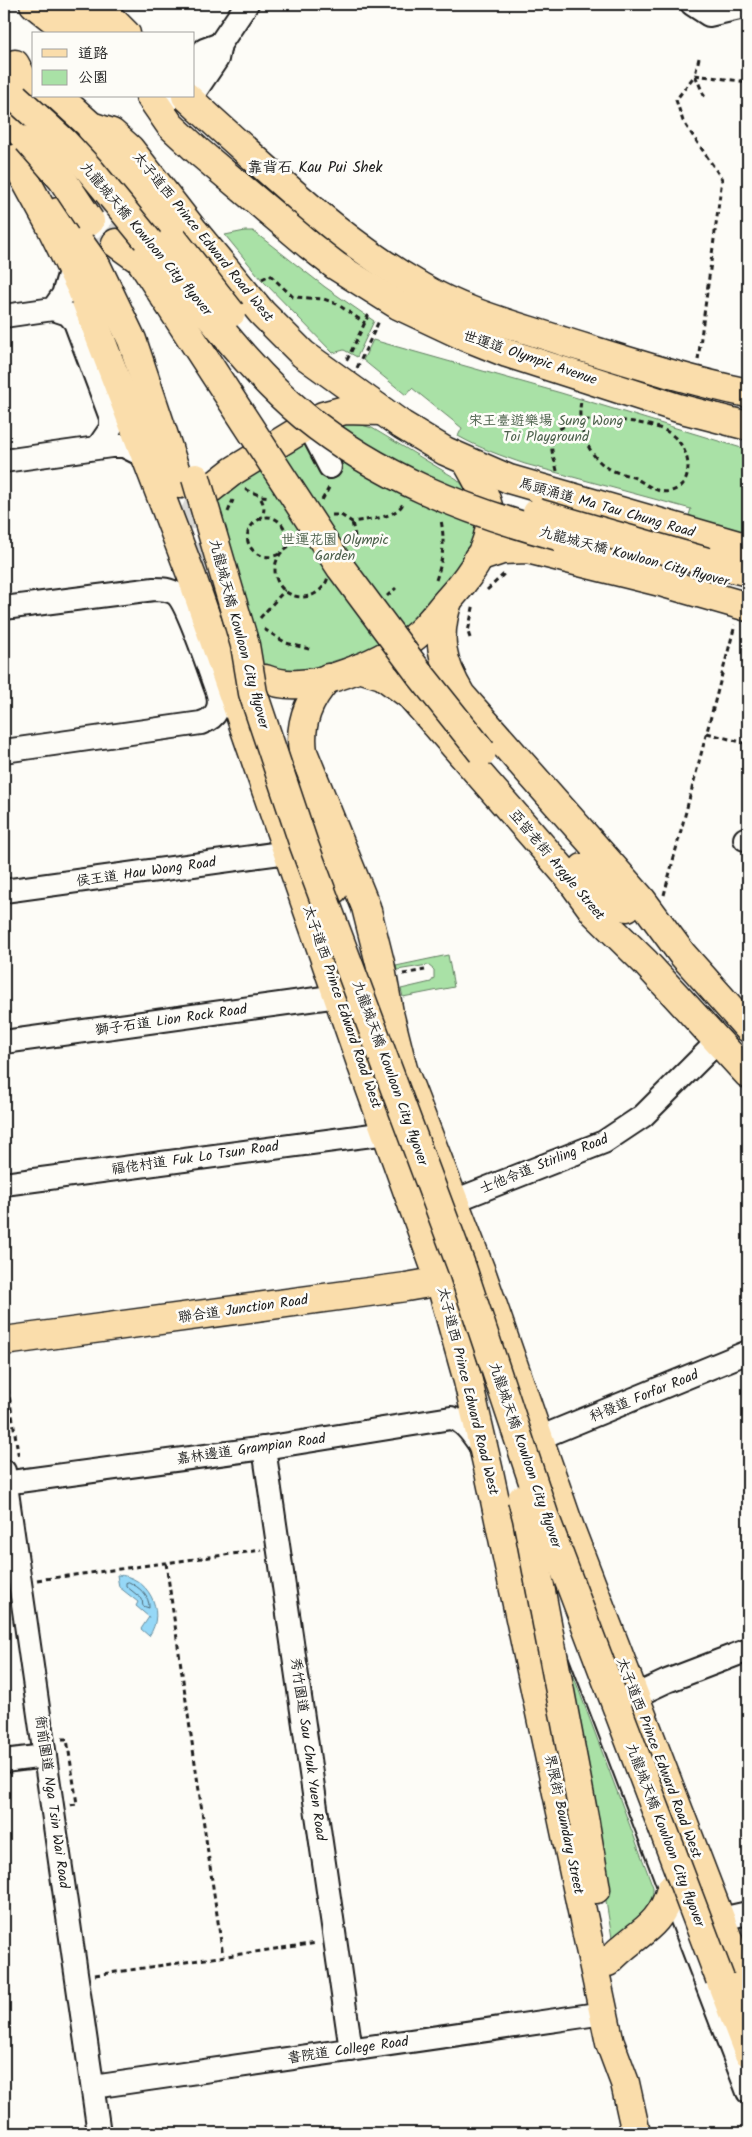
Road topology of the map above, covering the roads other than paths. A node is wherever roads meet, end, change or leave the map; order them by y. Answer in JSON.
{"nodes":[{"id":1,"x":34,"y":4,"type":"edge"},
{"id":2,"x":69,"y":4,"type":"edge"},
{"id":3,"x":96,"y":4,"type":"edge"},
{"id":4,"x":247,"y":4,"type":"edge"},
{"id":5,"x":748,"y":6,"type":"edge"},
{"id":6,"x":701,"y":9,"type":"edge"},
{"id":7,"x":69,"y":32,"type":"edge"},
{"id":8,"x":98,"y":32,"type":"edge"},
{"id":9,"x":124,"y":32,"type":"edge"},
{"id":10,"x":220,"y":44,"type":"junction"},
{"id":11,"x":195,"y":63,"type":"edge"},
{"id":12,"x":25,"y":80,"type":"edge"},
{"id":13,"x":195,"y":82,"type":"edge"},
{"id":14,"x":32,"y":96,"type":"edge"},
{"id":15,"x":33,"y":98,"type":"edge"},
{"id":16,"x":51,"y":98,"type":"edge"},
{"id":17,"x":132,"y":98,"type":"edge"},
{"id":18,"x":176,"y":102,"type":"edge"},
{"id":19,"x":4,"y":116,"type":"edge"},
{"id":20,"x":91,"y":126,"type":"junction"},
{"id":21,"x":9,"y":155,"type":"edge"},
{"id":22,"x":57,"y":182,"type":"tunnel mouth"},
{"id":23,"x":28,"y":184,"type":"junction"},
{"id":24,"x":121,"y":239,"type":"tunnel mouth"},
{"id":25,"x":71,"y":268,"type":"junction"},
{"id":26,"x":53,"y":309,"type":"junction"},
{"id":27,"x":4,"y":316,"type":"edge"},
{"id":28,"x":748,"y":393,"type":"edge"},
{"id":29,"x":382,"y":411,"type":"junction"},
{"id":30,"x":308,"y":425,"type":"junction"},
{"id":31,"x":748,"y":426,"type":"edge"},
{"id":32,"x":98,"y":447,"type":"junction"},
{"id":33,"x":144,"y":456,"type":"junction"},
{"id":34,"x":4,"y":461,"type":"edge"},
{"id":35,"x":467,"y":462,"type":"junction"},
{"id":36,"x":330,"y":476,"type":"road end"},
{"id":37,"x":205,"y":493,"type":"tunnel mouth"},
{"id":38,"x":748,"y":548,"type":"edge"},
{"id":39,"x":478,"y":558,"type":"junction"},
{"id":40,"x":704,"y":569,"type":"junction"},
{"id":41,"x":748,"y":572,"type":"edge"},
{"id":42,"x":748,"y":588,"type":"edge"},
{"id":43,"x":440,"y":593,"type":"junction"},
{"id":44,"x":4,"y":608,"type":"edge"},
{"id":45,"x":742,"y":615,"type":"edge"},
{"id":46,"x":250,"y":634,"type":"junction"},
{"id":47,"x":359,"y":668,"type":"junction"},
{"id":48,"x":328,"y":678,"type":"junction"},
{"id":49,"x":265,"y":679,"type":"dead end"},
{"id":50,"x":4,"y":751,"type":"edge"},
{"id":51,"x":288,"y":852,"type":"junction"},
{"id":52,"x":583,"y":868,"type":"junction"},
{"id":53,"x":4,"y":891,"type":"edge"},
{"id":54,"x":682,"y":954,"type":"junction"},
{"id":55,"x":645,"y":962,"type":"junction"},
{"id":56,"x":338,"y":996,"type":"junction"},
{"id":57,"x":389,"y":1013,"type":"junction"},
{"id":58,"x":748,"y":1028,"type":"edge"},
{"id":59,"x":719,"y":1040,"type":"junction"},
{"id":60,"x":4,"y":1042,"type":"edge"},
{"id":61,"x":748,"y":1074,"type":"edge"},
{"id":62,"x":387,"y":1133,"type":"junction"},
{"id":63,"x":4,"y":1184,"type":"edge"},
{"id":64,"x":454,"y":1201,"type":"junction"},
{"id":65,"x":482,"y":1274,"type":"junction"},
{"id":66,"x":440,"y":1281,"type":"junction"},
{"id":67,"x":7,"y":1351,"type":"edge"},
{"id":68,"x":748,"y":1352,"type":"edge"},
{"id":69,"x":539,"y":1438,"type":"junction"},
{"id":70,"x":264,"y":1448,"type":"junction"},
{"id":71,"x":484,"y":1450,"type":"junction"},
{"id":72,"x":9,"y":1475,"type":"edge"},
{"id":73,"x":570,"y":1528,"type":"junction"},
{"id":74,"x":509,"y":1564,"type":"junction"},
{"id":75,"x":536,"y":1588,"type":"junction"},
{"id":76,"x":748,"y":1650,"type":"edge"},
{"id":77,"x":635,"y":1697,"type":"junction"},
{"id":78,"x":602,"y":1709,"type":"junction"},
{"id":79,"x":45,"y":1756,"type":"junction"},
{"id":80,"x":4,"y":1761,"type":"edge"},
{"id":81,"x":671,"y":1889,"type":"junction"},
{"id":82,"x":748,"y":1913,"type":"edge"},
{"id":83,"x":721,"y":1919,"type":"junction"},
{"id":84,"x":608,"y":1962,"type":"junction"},
{"id":85,"x":748,"y":1991,"type":"edge"},
{"id":86,"x":604,"y":2013,"type":"junction"},
{"id":87,"x":351,"y":2050,"type":"junction"},
{"id":88,"x":748,"y":2052,"type":"edge"},
{"id":89,"x":625,"y":2083,"type":"junction"},
{"id":90,"x":93,"y":2087,"type":"junction"},
{"id":91,"x":748,"y":2092,"type":"edge"},
{"id":92,"x":99,"y":2133,"type":"edge"},
{"id":93,"x":636,"y":2133,"type":"edge"}],
"edges":[{"from":1,"to":7,"type":"main road"},
{"from":2,"to":8,"type":"main road"},
{"from":3,"to":9,"type":"main road"},
{"from":4,"to":10,"type":"street"},
{"from":5,"to":6,"type":"street"},
{"from":10,"to":11,"type":"street"},
{"from":10,"to":13,"type":"street"},
{"from":12,"to":14,"type":"main road","name":"九龍城天橋 Kowloon City flyover","bridge":true},
{"from":15,"to":40,"type":"main road","name":"九龍城天橋 Kowloon City flyover","bridge":true},
{"from":16,"to":20,"type":"main road"},
{"from":17,"to":18,"type":"main road"},
{"from":18,"to":28,"type":"main road","name":"世運道 Olympic Avenue"},
{"from":18,"to":31,"type":"main road","name":"世運道 Olympic Avenue"},
{"from":19,"to":46,"type":"main road","name":"九龍城天橋 Kowloon City flyover","bridge":true},
{"from":20,"to":29,"type":"main road","name":"太子道西 Prince Edward Road West"},
{"from":20,"to":40,"type":"main road","name":"九龍城天橋 Kowloon City flyover","bridge":true},
{"from":21,"to":22,"type":"main road"},
{"from":21,"to":23,"type":"main road"},
{"from":23,"to":25,"type":"main road"},
{"from":23,"to":84,"type":"main road","name":"九龍城天橋 Kowloon City flyover","bridge":true},
{"from":24,"to":52,"type":"main road","name":"九龍城天橋 Kowloon City flyover","bridge":true},
{"from":25,"to":26,"type":"street"},
{"from":25,"to":33,"type":"main road"},
{"from":26,"to":27,"type":"street"},
{"from":26,"to":32,"type":"street"},
{"from":29,"to":30,"type":"main road"},
{"from":29,"to":35,"type":"main road","name":"太子道西 Prince Edward Road West"},
{"from":30,"to":36,"type":"street"},
{"from":30,"to":37,"type":"main road"},
{"from":32,"to":33,"type":"street"},
{"from":32,"to":34,"type":"street"},
{"from":33,"to":51,"type":"main road","name":"太子道西 Prince Edward Road West"},
{"from":35,"to":38,"type":"main road","name":"馬頭涌道 Ma Tau Chung Road"},
{"from":35,"to":39,"type":"main road"},
{"from":39,"to":43,"type":"main road"},
{"from":39,"to":45,"type":"main road"},
{"from":40,"to":41,"type":"main road","name":"九龍城天橋 Kowloon City flyover"},
{"from":40,"to":42,"type":"main road","name":"九龍城天橋 Kowloon City flyover"},
{"from":43,"to":47,"type":"main road"},
{"from":43,"to":54,"type":"main road"},
{"from":44,"to":50,"type":"street"},
{"from":46,"to":57,"type":"main road","bridge":true},
{"from":46,"to":88,"type":"main road","name":"九龍城天橋 Kowloon City flyover","bridge":true},
{"from":47,"to":48,"type":"main road"},
{"from":47,"to":55,"type":"main road","name":"亞皆老街 Argyle Street"},
{"from":48,"to":49,"type":"main road"},
{"from":48,"to":57,"type":"main road","name":"太子道西 Prince Edward Road West"},
{"from":51,"to":53,"type":"street","name":"侯王道 Hau Wong Road"},
{"from":51,"to":56,"type":"main road","name":"太子道西 Prince Edward Road West"},
{"from":52,"to":54,"type":"main road","name":"九龍城天橋 Kowloon City flyover"},
{"from":52,"to":55,"type":"main road","name":"九龍城天橋 Kowloon City flyover"},
{"from":54,"to":58,"type":"main road"},
{"from":55,"to":59,"type":"main road","name":"亞皆老街 Argyle Street"},
{"from":56,"to":60,"type":"street","name":"獅子石道 Lion Rock Road"},
{"from":56,"to":62,"type":"main road","name":"太子道西 Prince Edward Road West"},
{"from":57,"to":64,"type":"main road","name":"太子道西 Prince Edward Road West"},
{"from":59,"to":61,"type":"main road","name":"亞皆老街 Argyle Street"},
{"from":59,"to":64,"type":"street","name":"士他令道 Stirling Road"},
{"from":62,"to":63,"type":"street","name":"福佬村道 Fuk Lo Tsun Road"},
{"from":62,"to":66,"type":"main road","name":"太子道西 Prince Edward Road West"},
{"from":64,"to":65,"type":"main road","name":"太子道西 Prince Edward Road West"},
{"from":65,"to":66,"type":"main road","name":"聯合道 Junction Road"},
{"from":65,"to":69,"type":"main road","name":"太子道西 Prince Edward Road West"},
{"from":66,"to":67,"type":"main road","name":"聯合道 Junction Road"},
{"from":66,"to":71,"type":"main road","name":"太子道西 Prince Edward Road West"},
{"from":68,"to":69,"type":"street","name":"科發道 Forfar Road"},
{"from":69,"to":73,"type":"main road","name":"太子道西 Prince Edward Road West"},
{"from":70,"to":71,"type":"street","name":"嘉林邊道 Grampian Road"},
{"from":70,"to":72,"type":"street","name":"嘉林邊道 Grampian Road"},
{"from":70,"to":87,"type":"street","name":"秀竹園道 Sau Chuk Yuen Road"},
{"from":71,"to":74,"type":"main road","name":"太子道西 Prince Edward Road West"},
{"from":72,"to":79,"type":"street","name":"衙前圍道 Nga Tsin Wai Road"},
{"from":73,"to":75,"type":"main road"},
{"from":73,"to":77,"type":"main road","name":"太子道西 Prince Edward Road West"},
{"from":74,"to":75,"type":"street"},
{"from":74,"to":86,"type":"main road","name":"界限街 Boundary Street"},
{"from":75,"to":78,"type":"street"},
{"from":76,"to":77,"type":"street"},
{"from":77,"to":78,"type":"street"},
{"from":77,"to":83,"type":"main road","name":"太子道西 Prince Edward Road West"},
{"from":78,"to":81,"type":"street"},
{"from":79,"to":80,"type":"street"},
{"from":79,"to":90,"type":"street","name":"衙前圍道 Nga Tsin Wai Road"},
{"from":81,"to":84,"type":"main road"},
{"from":81,"to":91,"type":"street"},
{"from":82,"to":83,"type":"street"},
{"from":83,"to":85,"type":"main road","name":"太子道西 Prince Edward Road West"},
{"from":84,"to":89,"type":"main road","name":"界限街 Boundary Street"},
{"from":86,"to":87,"type":"street","name":"書院道 College Road"},
{"from":86,"to":89,"type":"main road","name":"界限街 Boundary Street"},
{"from":87,"to":90,"type":"street","name":"書院道 College Road"},
{"from":89,"to":93,"type":"main road","name":"界限街 Boundary Street"},
{"from":90,"to":92,"type":"street","name":"衙前圍道 Nga Tsin Wai Road"}]}
